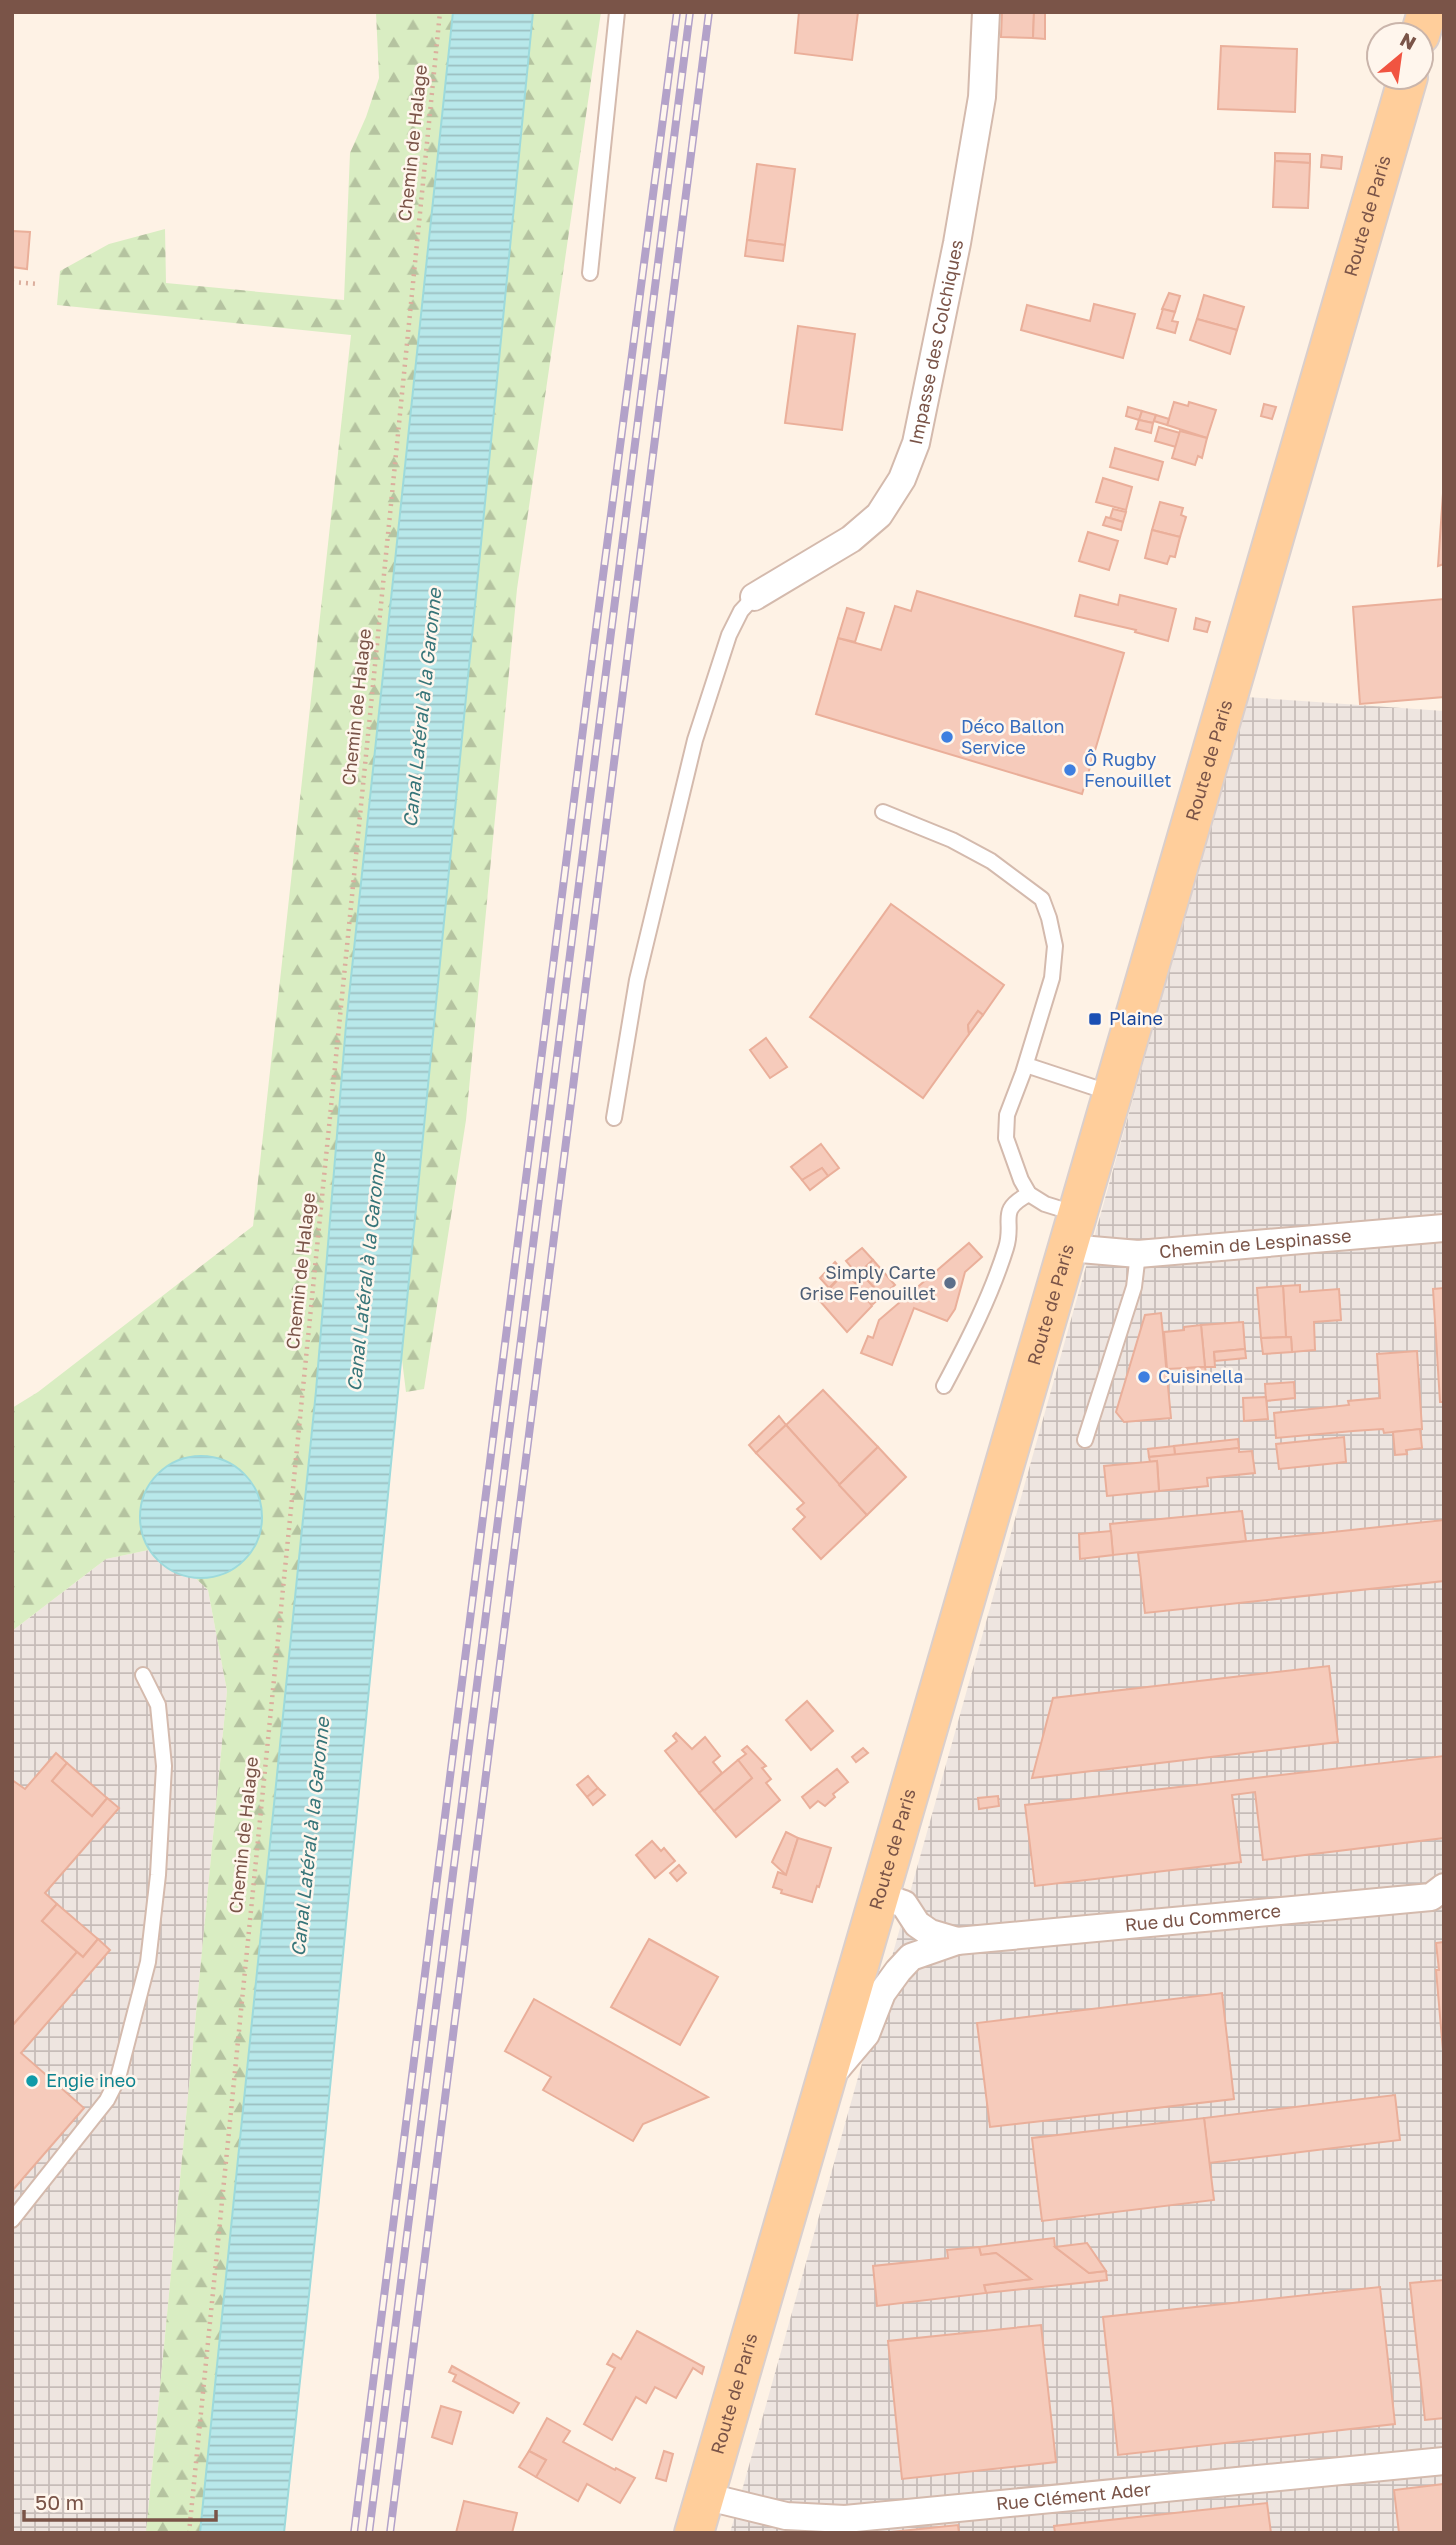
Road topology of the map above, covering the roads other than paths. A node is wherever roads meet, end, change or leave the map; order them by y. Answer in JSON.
{"nodes":[{"id":1,"x":617,"y":12,"type":"edge"},
{"id":2,"x":986,"y":12,"type":"edge"},
{"id":3,"x":1404,"y":91,"type":"edge"},
{"id":4,"x":590,"y":273,"type":"dead end"},
{"id":5,"x":754,"y":597,"type":"joint"},
{"id":6,"x":883,"y":812,"type":"dead end"},
{"id":7,"x":1026,"y":1065,"type":"junction"},
{"id":8,"x":1113,"y":1093,"type":"junction"},
{"id":9,"x":614,"y":1118,"type":"dead end"},
{"id":10,"x":1029,"y":1194,"type":"junction"},
{"id":11,"x":1444,"y":1228,"type":"edge"},
{"id":12,"x":1073,"y":1231,"type":"junction"},
{"id":13,"x":1138,"y":1254,"type":"junction"},
{"id":14,"x":944,"y":1386,"type":"dead end"},
{"id":15,"x":1085,"y":1440,"type":"dead end"},
{"id":16,"x":143,"y":1675,"type":"dead end"},
{"id":17,"x":1444,"y":1888,"type":"edge"},
{"id":18,"x":880,"y":1896,"type":"junction"},
{"id":19,"x":957,"y":1941,"type":"junction"},
{"id":20,"x":827,"y":2079,"type":"junction"},
{"id":21,"x":12,"y":2220,"type":"edge"},
{"id":22,"x":1444,"y":2461,"type":"edge"},
{"id":23,"x":704,"y":2496,"type":"junction"},
{"id":24,"x":694,"y":2533,"type":"edge"}],
"edges":[{"from":1,"to":4,"type":"lane"},
{"from":2,"to":5,"type":"street","name":"Impasse des Colchiques"},
{"from":3,"to":8,"type":"main road","name":"Route de Paris"},
{"from":5,"to":9,"type":"lane"},
{"from":6,"to":7,"type":"lane"},
{"from":7,"to":8,"type":"lane"},
{"from":7,"to":10,"type":"lane"},
{"from":8,"to":12,"type":"main road","name":"Route de Paris"},
{"from":10,"to":12,"type":"lane"},
{"from":10,"to":14,"type":"lane"},
{"from":11,"to":13,"type":"street","name":"Chemin de Lespinasse"},
{"from":12,"to":13,"type":"street","name":"Chemin de Lespinasse"},
{"from":12,"to":18,"type":"main road","name":"Route de Paris"},
{"from":13,"to":15,"type":"lane"},
{"from":16,"to":21,"type":"lane"},
{"from":17,"to":19,"type":"street","name":"Rue du Commerce"},
{"from":18,"to":19,"type":"street","name":"Rue du Commerce"},
{"from":18,"to":20,"type":"main road","name":"Route de Paris"},
{"from":19,"to":20,"type":"street","name":"Rue du Commerce"},
{"from":20,"to":23,"type":"main road","name":"Route de Paris"},
{"from":22,"to":23,"type":"street","name":"Rue Clément Ader"},
{"from":23,"to":24,"type":"main road","name":"Route de Paris"}]}
